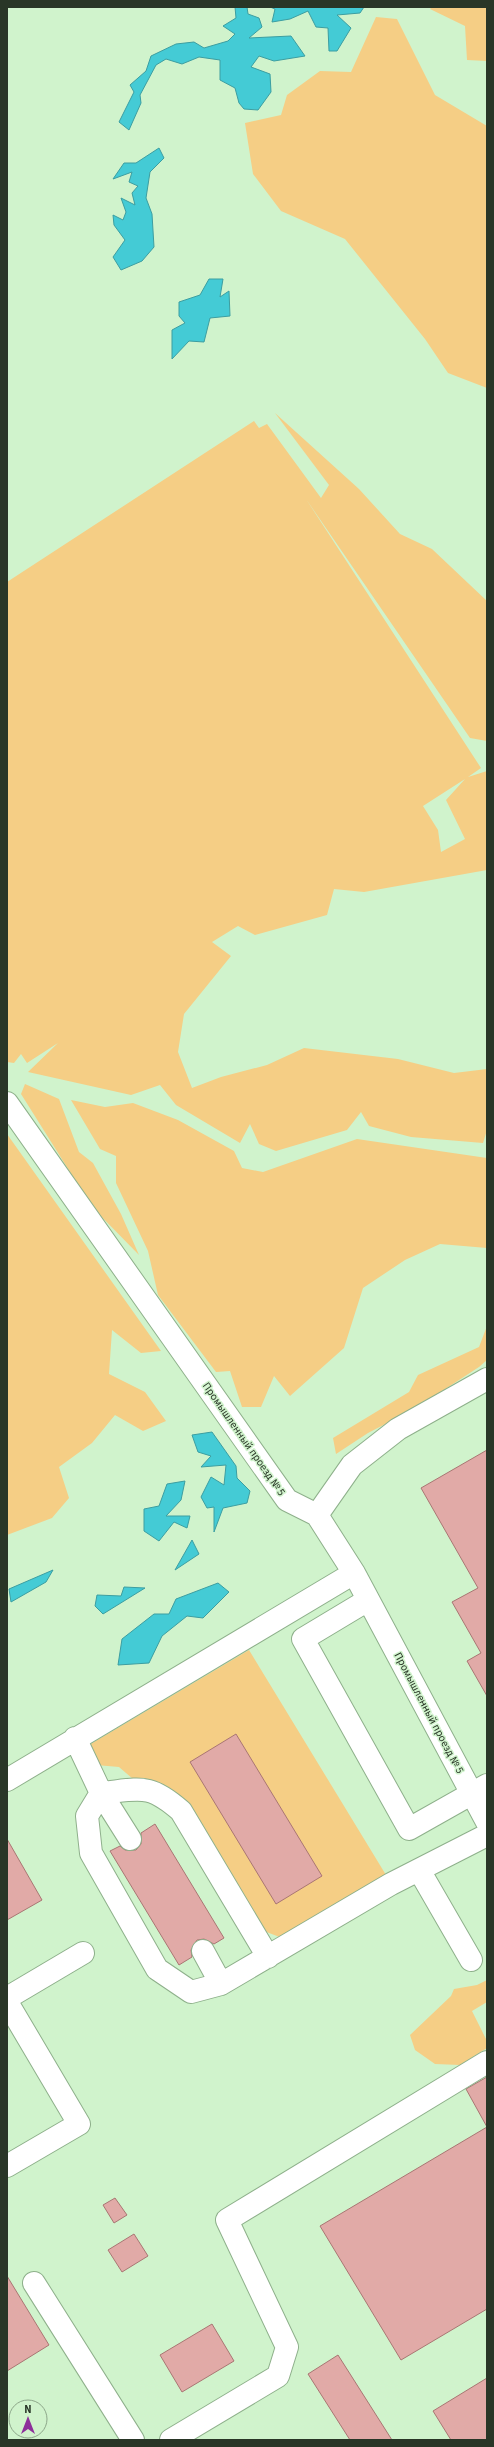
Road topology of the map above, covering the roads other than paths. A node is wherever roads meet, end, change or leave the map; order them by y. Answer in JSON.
{"nodes":[{"id":1,"x":7,"y":1103,"type":"edge"},
{"id":2,"x":487,"y":1379,"type":"edge"},
{"id":3,"x":317,"y":1515,"type":"junction"},
{"id":4,"x":354,"y":1573,"type":"junction"},
{"id":5,"x":368,"y":1600,"type":"junction"},
{"id":6,"x":75,"y":1738,"type":"junction"},
{"id":7,"x":8,"y":1779,"type":"edge"},
{"id":8,"x":479,"y":1789,"type":"edge"},
{"id":9,"x":101,"y":1793,"type":"junction"},
{"id":10,"x":487,"y":1822,"type":"edge"},
{"id":11,"x":487,"y":1835,"type":"edge"},
{"id":12,"x":130,"y":1839,"type":"dead end"},
{"id":13,"x":419,"y":1870,"type":"junction"},
{"id":14,"x":203,"y":1951,"type":"dead end"},
{"id":15,"x":83,"y":1953,"type":"dead end"},
{"id":16,"x":268,"y":1957,"type":"junction"},
{"id":17,"x":472,"y":1960,"type":"dead end"},
{"id":18,"x":221,"y":1984,"type":"junction"},
{"id":19,"x":7,"y":1998,"type":"edge"},
{"id":20,"x":7,"y":2002,"type":"edge"},
{"id":21,"x":487,"y":2062,"type":"edge"},
{"id":22,"x":7,"y":2166,"type":"edge"},
{"id":23,"x":34,"y":2283,"type":"dead end"},
{"id":24,"x":133,"y":2440,"type":"edge"},
{"id":25,"x":171,"y":2440,"type":"edge"}],
"edges":[{"from":1,"to":3,"type":"street","name":"Промышленный проезд № 5"},
{"from":2,"to":3,"type":"street"},
{"from":3,"to":4,"type":"street","name":"Промышленный проезд № 5"},
{"from":4,"to":5,"type":"street","name":"Промышленный проезд № 5"},
{"from":4,"to":6,"type":"street"},
{"from":5,"to":8,"type":"street","name":"Промышленный проезд № 5"},
{"from":5,"to":8,"type":"street"},
{"from":6,"to":7,"type":"street"},
{"from":6,"to":9,"type":"street"},
{"from":8,"to":10,"type":"street","name":"Промышленный проезд № 5"},
{"from":9,"to":12,"type":"street"},
{"from":9,"to":16,"type":"street"},
{"from":9,"to":18,"type":"street"},
{"from":11,"to":13,"type":"street"},
{"from":13,"to":16,"type":"street"},
{"from":13,"to":17,"type":"street"},
{"from":14,"to":18,"type":"street"},
{"from":15,"to":19,"type":"street"},
{"from":16,"to":18,"type":"street"},
{"from":20,"to":22,"type":"street"},
{"from":21,"to":25,"type":"street"},
{"from":23,"to":24,"type":"street"}]}
